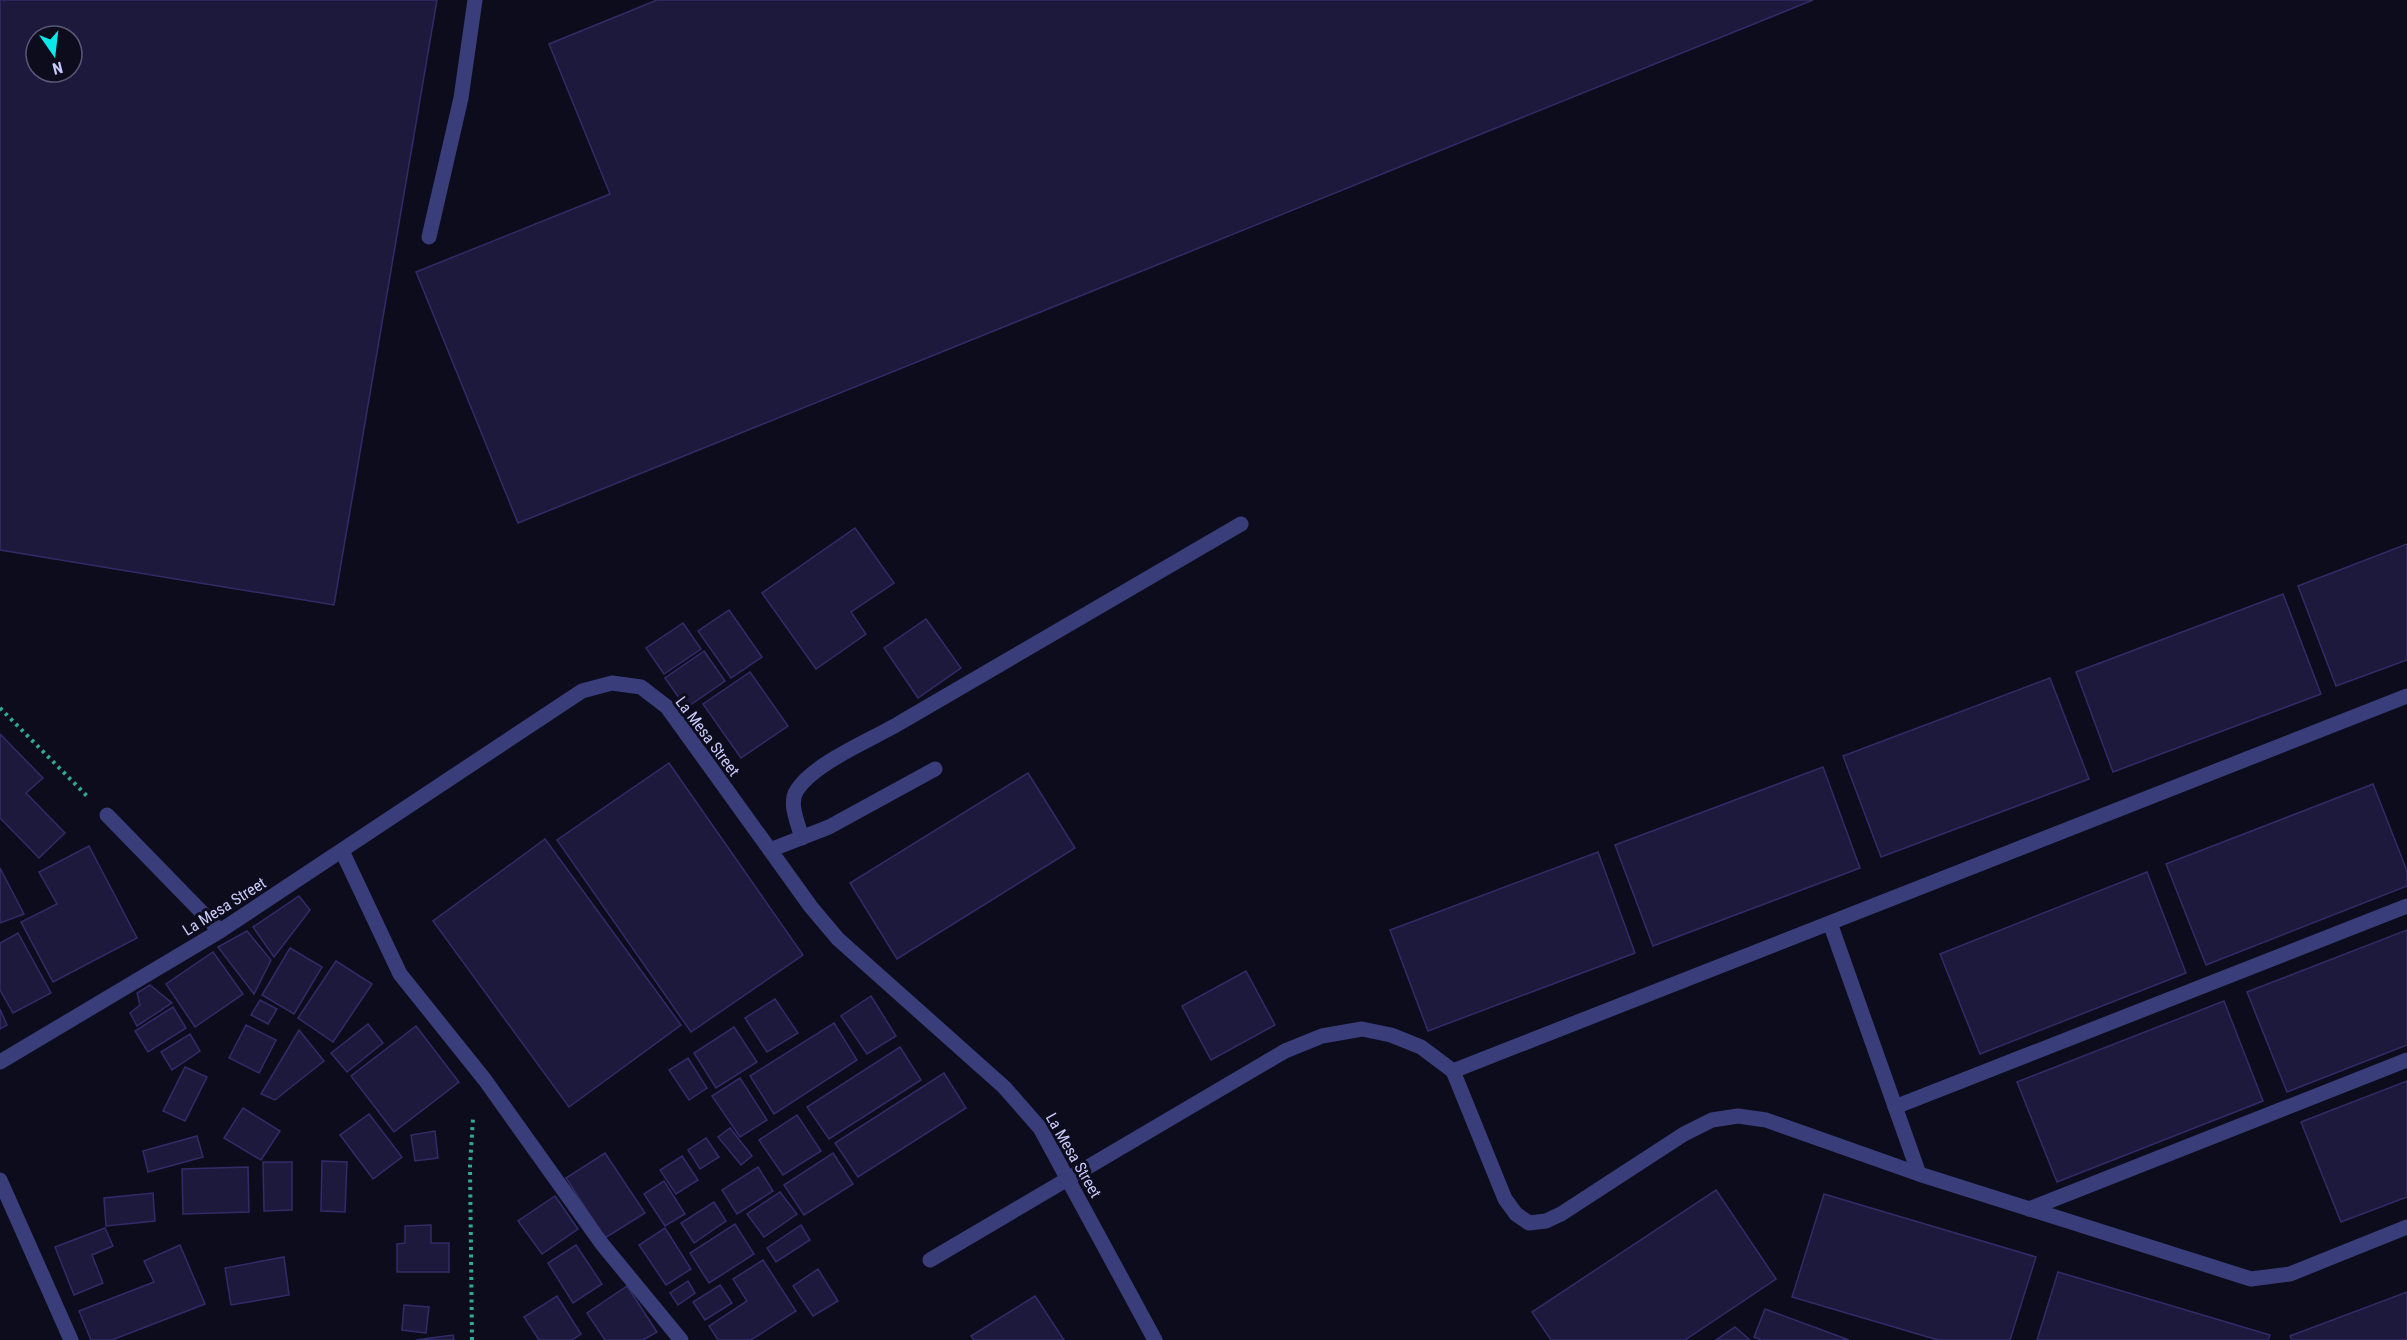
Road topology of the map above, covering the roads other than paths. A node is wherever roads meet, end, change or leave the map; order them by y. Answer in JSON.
{"nodes":[{"id":1,"x":476,"y":0,"type":"edge"},
{"id":2,"x":429,"y":237,"type":"dead end"},
{"id":3,"x":1241,"y":524,"type":"dead end"},
{"id":4,"x":2406,"y":700,"type":"edge"},
{"id":5,"x":935,"y":769,"type":"dead end"},
{"id":6,"x":107,"y":815,"type":"road end"},
{"id":7,"x":802,"y":838,"type":"junction"},
{"id":8,"x":770,"y":850,"type":"junction"},
{"id":9,"x":342,"y":851,"type":"junction"},
{"id":10,"x":2407,"y":906,"type":"edge"},
{"id":11,"x":1830,"y":923,"type":"junction"},
{"id":12,"x":220,"y":931,"type":"junction"},
{"id":13,"x":2407,"y":1060,"type":"edge"},
{"id":14,"x":0,"y":1062,"type":"edge"},
{"id":15,"x":1453,"y":1071,"type":"junction"},
{"id":16,"x":1895,"y":1107,"type":"junction"},
{"id":17,"x":1919,"y":1174,"type":"junction"},
{"id":18,"x":1068,"y":1179,"type":"junction"},
{"id":19,"x":0,"y":1180,"type":"edge"},
{"id":20,"x":2030,"y":1209,"type":"junction"},
{"id":21,"x":2407,"y":1227,"type":"edge"},
{"id":22,"x":930,"y":1260,"type":"dead end"},
{"id":23,"x":71,"y":1340,"type":"edge"},
{"id":24,"x":681,"y":1340,"type":"edge"},
{"id":25,"x":1155,"y":1340,"type":"edge"}],
"edges":[{"from":1,"to":2,"type":"street"},
{"from":3,"to":7,"type":"street"},
{"from":4,"to":11,"type":"street"},
{"from":5,"to":7,"type":"street"},
{"from":6,"to":12,"type":"street"},
{"from":7,"to":8,"type":"street"},
{"from":8,"to":9,"type":"street","name":"La Mesa Street"},
{"from":8,"to":18,"type":"street","name":"La Mesa Street"},
{"from":9,"to":12,"type":"street","name":"La Mesa Street"},
{"from":9,"to":24,"type":"street"},
{"from":10,"to":16,"type":"street"},
{"from":11,"to":15,"type":"street"},
{"from":11,"to":16,"type":"street"},
{"from":12,"to":14,"type":"street","name":"La Mesa Street"},
{"from":13,"to":20,"type":"street"},
{"from":15,"to":17,"type":"street"},
{"from":15,"to":18,"type":"street"},
{"from":16,"to":17,"type":"street"},
{"from":17,"to":20,"type":"street"},
{"from":18,"to":22,"type":"street"},
{"from":18,"to":25,"type":"street","name":"La Mesa Street"},
{"from":19,"to":23,"type":"street"},
{"from":20,"to":21,"type":"street"}]}
